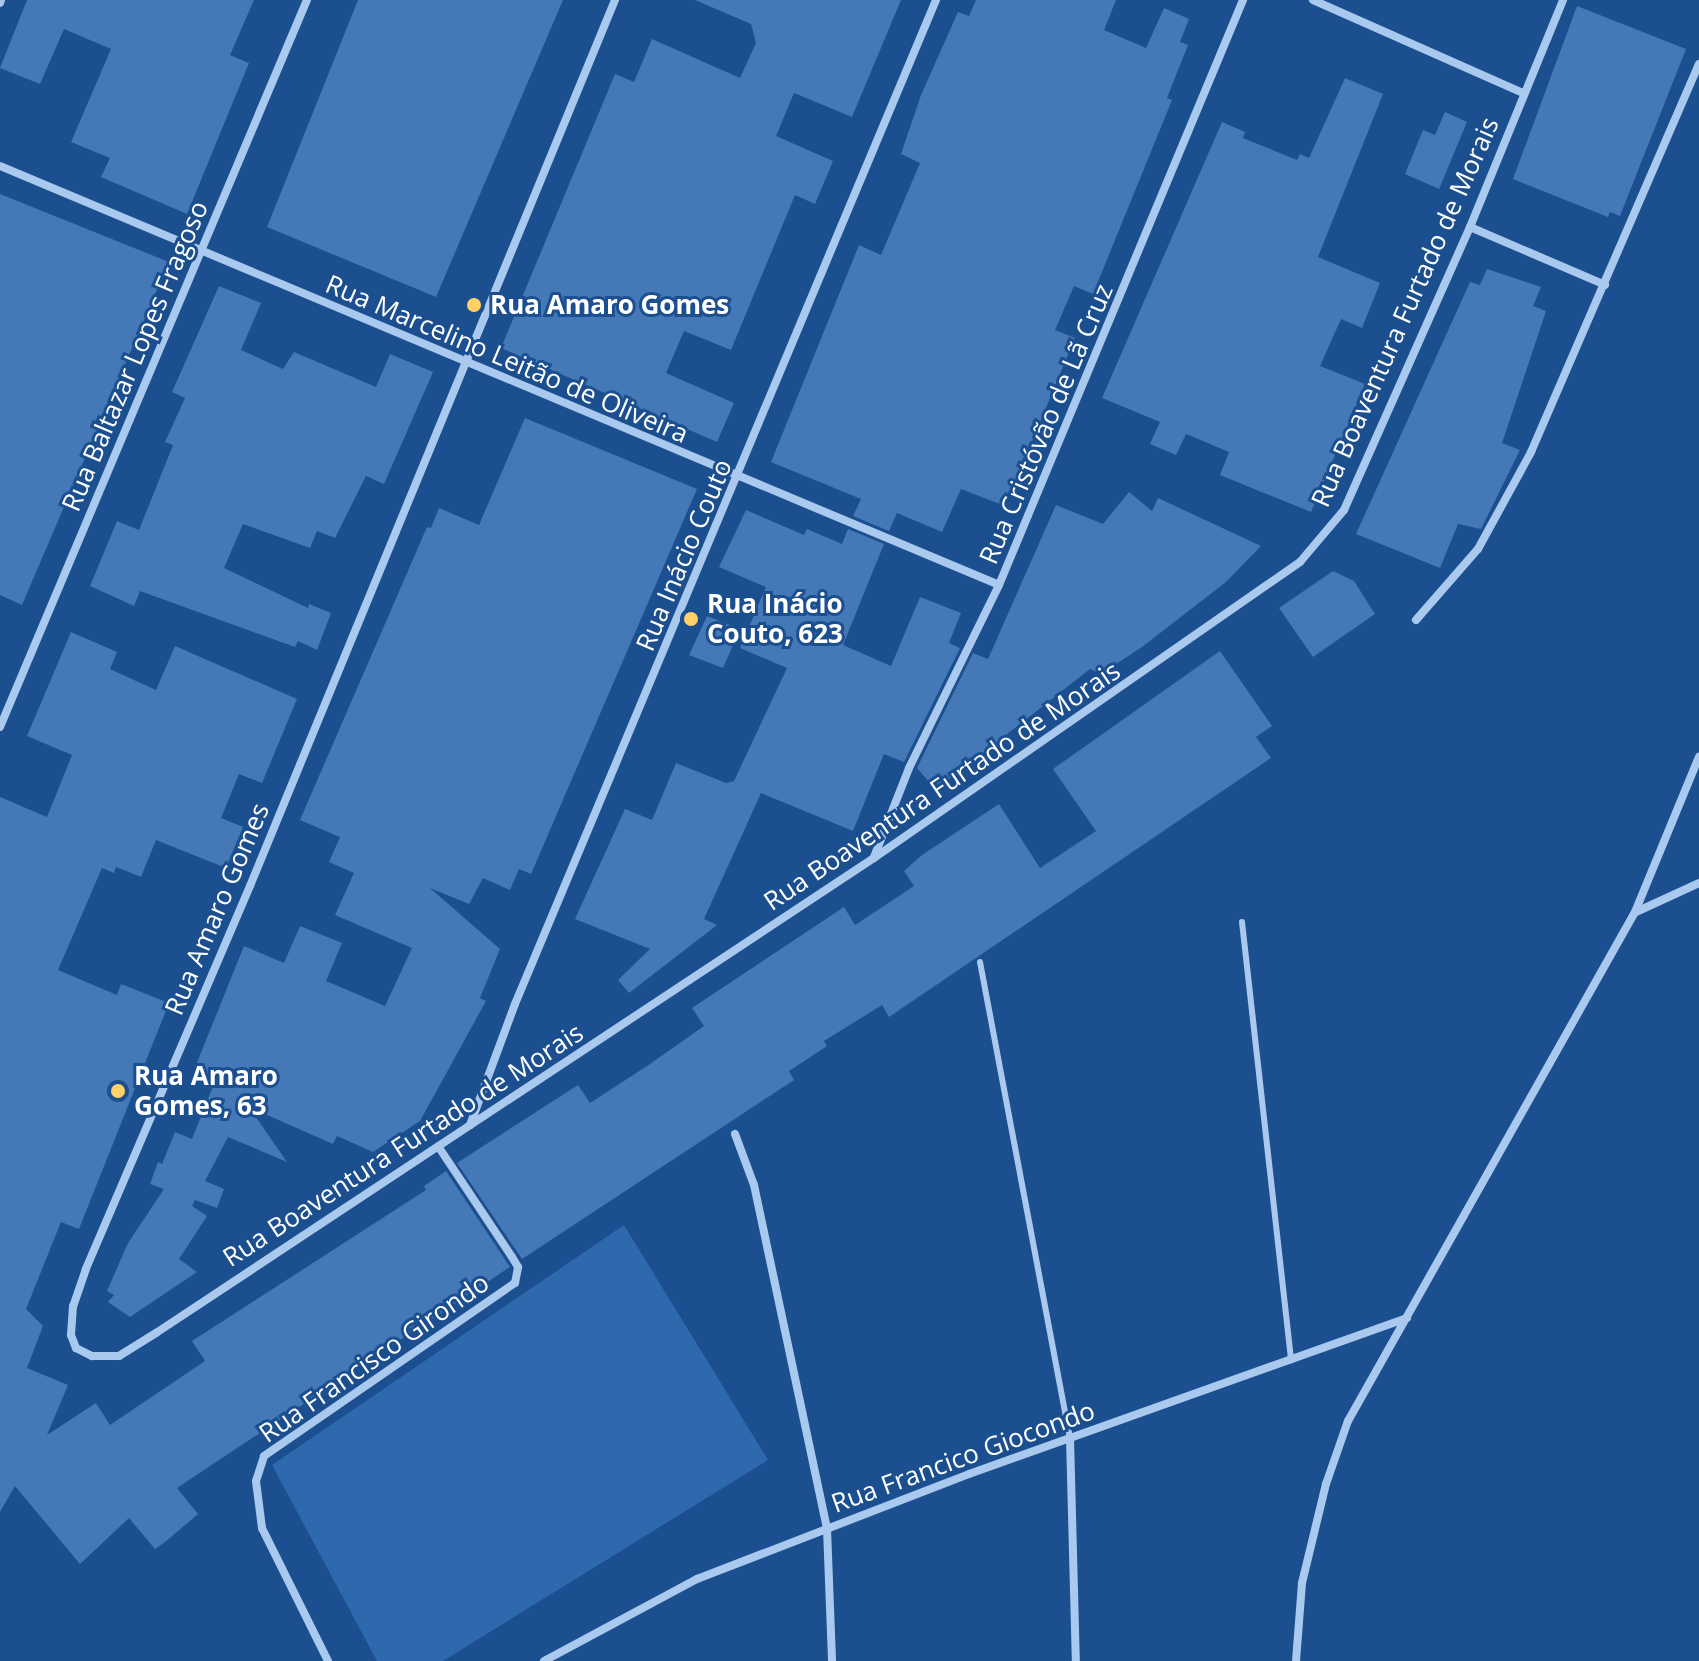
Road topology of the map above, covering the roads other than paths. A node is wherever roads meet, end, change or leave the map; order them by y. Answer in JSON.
{"nodes":[{"id":1,"x":307,"y":0,"type":"edge"},
{"id":2,"x":615,"y":0,"type":"edge"},
{"id":3,"x":936,"y":0,"type":"edge"},
{"id":4,"x":1243,"y":0,"type":"edge"},
{"id":5,"x":1313,"y":0,"type":"edge"},
{"id":6,"x":1563,"y":0,"type":"edge"},
{"id":7,"x":1699,"y":64,"type":"edge"},
{"id":8,"x":1523,"y":93,"type":"junction"},
{"id":9,"x":0,"y":166,"type":"edge"},
{"id":10,"x":1470,"y":227,"type":"junction"},
{"id":11,"x":201,"y":251,"type":"junction"},
{"id":12,"x":1605,"y":285,"type":"junction"},
{"id":13,"x":464,"y":362,"type":"junction"},
{"id":14,"x":738,"y":479,"type":"junction"},
{"id":15,"x":999,"y":585,"type":"junction"},
{"id":16,"x":1416,"y":620,"type":"dead end"},
{"id":17,"x":0,"y":727,"type":"edge"},
{"id":18,"x":1699,"y":757,"type":"edge"},
{"id":19,"x":874,"y":858,"type":"junction"},
{"id":20,"x":1699,"y":883,"type":"edge"},
{"id":21,"x":1635,"y":912,"type":"junction"},
{"id":22,"x":1242,"y":922,"type":"dead end"},
{"id":23,"x":980,"y":962,"type":"dead end"},
{"id":24,"x":470,"y":1125,"type":"junction"},
{"id":25,"x":735,"y":1134,"type":"dead end"},
{"id":26,"x":438,"y":1146,"type":"junction"},
{"id":27,"x":1408,"y":1318,"type":"junction"},
{"id":28,"x":76,"y":1348,"type":"joint"},
{"id":29,"x":1291,"y":1360,"type":"junction"},
{"id":30,"x":1070,"y":1438,"type":"junction"},
{"id":31,"x":827,"y":1529,"type":"junction"},
{"id":32,"x":328,"y":1661,"type":"edge"},
{"id":33,"x":544,"y":1661,"type":"edge"},
{"id":34,"x":832,"y":1661,"type":"edge"},
{"id":35,"x":1076,"y":1661,"type":"edge"},
{"id":36,"x":1296,"y":1661,"type":"edge"}],
"edges":[{"from":1,"to":11,"type":"street","name":"Rua Baltazar Lopes Fragoso"},
{"from":2,"to":13,"type":"street","name":"Rua Amaro Gomes"},
{"from":3,"to":14,"type":"street","name":"Rua Inácio Couto"},
{"from":4,"to":15,"type":"street","name":"Rua Cristóvão de Lã Cruz"},
{"from":5,"to":8,"type":"street"},
{"from":6,"to":8,"type":"street","name":"Rua Boaventura Furtado de Morais"},
{"from":7,"to":12,"type":"street"},
{"from":8,"to":10,"type":"street","name":"Rua Boaventura Furtado de Morais"},
{"from":9,"to":11,"type":"street","name":"Rua Marcelino Leitão de Oliveira"},
{"from":10,"to":12,"type":"street"},
{"from":10,"to":19,"type":"street","name":"Rua Boaventura Furtado de Morais"},
{"from":11,"to":13,"type":"street","name":"Rua Marcelino Leitão de Oliveira"},
{"from":11,"to":17,"type":"street","name":"Rua Baltazar Lopes Fragoso"},
{"from":12,"to":16,"type":"street"},
{"from":13,"to":14,"type":"street","name":"Rua Marcelino Leitão de Oliveira"},
{"from":13,"to":28,"type":"street","name":"Rua Amaro Gomes"},
{"from":14,"to":15,"type":"street","name":"Rua Marcelino Leitão de Oliveira"},
{"from":14,"to":24,"type":"street","name":"Rua Inácio Couto"},
{"from":15,"to":19,"type":"street","name":"Rua Cristóvão de Lã Cruz"},
{"from":18,"to":21,"type":"street"},
{"from":19,"to":24,"type":"street","name":"Rua Boaventura Furtado de Morais"},
{"from":20,"to":21,"type":"street"},
{"from":21,"to":27,"type":"street"},
{"from":22,"to":29,"type":"lane"},
{"from":23,"to":30,"type":"lane"},
{"from":24,"to":26,"type":"street","name":"Rua Boaventura Furtado de Morais"},
{"from":25,"to":31,"type":"street"},
{"from":26,"to":28,"type":"street","name":"Rua Boaventura Furtado de Morais"},
{"from":26,"to":32,"type":"street","name":"Rua Francisco Girondo"},
{"from":27,"to":29,"type":"street","name":"Rua Francico Giocondo"},
{"from":27,"to":36,"type":"street"},
{"from":29,"to":30,"type":"street","name":"Rua Francico Giocondo"},
{"from":30,"to":31,"type":"street","name":"Rua Francico Giocondo"},
{"from":30,"to":35,"type":"street"},
{"from":31,"to":33,"type":"street","name":"Rua Francico Giocondo"},
{"from":31,"to":34,"type":"street"}]}
